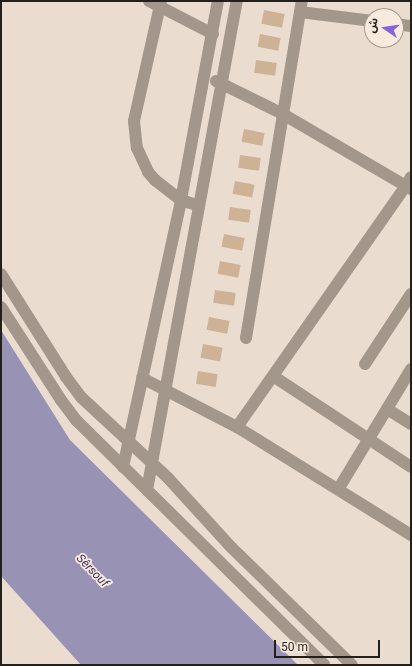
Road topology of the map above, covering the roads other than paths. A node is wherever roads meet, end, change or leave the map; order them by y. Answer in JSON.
{"nodes":[{"id":1,"x":218,"y":1,"type":"edge"},
{"id":2,"x":237,"y":1,"type":"edge"},
{"id":3,"x":156,"y":3,"type":"edge"},
{"id":4,"x":301,"y":7,"type":"edge"},
{"id":5,"x":364,"y":19,"type":"edge"},
{"id":6,"x":213,"y":34,"type":"junction"},
{"id":7,"x":206,"y":76,"type":"junction"},
{"id":8,"x":222,"y":84,"type":"junction"},
{"id":9,"x":281,"y":113,"type":"junction"},
{"id":10,"x":409,"y":184,"type":"edge"},
{"id":11,"x":181,"y":200,"type":"junction"},
{"id":12,"x":199,"y":206,"type":"junction"},
{"id":13,"x":1,"y":274,"type":"edge"},
{"id":14,"x":411,"y":294,"type":"edge"},
{"id":15,"x":22,"y":306,"type":"junction"},
{"id":16,"x":4,"y":311,"type":"edge"},
{"id":17,"x":246,"y":338,"type":"dead end"},
{"id":18,"x":365,"y":364,"type":"dead end"},
{"id":19,"x":411,"y":369,"type":"edge"},
{"id":20,"x":273,"y":376,"type":"junction"},
{"id":21,"x":142,"y":378,"type":"junction"},
{"id":22,"x":165,"y":390,"type":"junction"},
{"id":23,"x":387,"y":409,"type":"junction"},
{"id":24,"x":411,"y":424,"type":"edge"},
{"id":25,"x":237,"y":427,"type":"junction"},
{"id":26,"x":129,"y":441,"type":"junction"},
{"id":27,"x":368,"y":441,"type":"junction"},
{"id":28,"x":152,"y":463,"type":"junction"},
{"id":29,"x":123,"y":467,"type":"junction"},
{"id":30,"x":411,"y":467,"type":"edge"},
{"id":31,"x":339,"y":488,"type":"junction"},
{"id":32,"x":147,"y":490,"type":"junction"},
{"id":33,"x":411,"y":534,"type":"edge"},
{"id":34,"x":231,"y":547,"type":"junction"},
{"id":35,"x":219,"y":560,"type":"junction"},
{"id":36,"x":298,"y":611,"type":"junction"},
{"id":37,"x":285,"y":626,"type":"junction"},
{"id":38,"x":324,"y":665,"type":"edge"},
{"id":39,"x":352,"y":665,"type":"edge"}],
"edges":[{"from":1,"to":6,"type":"street"},
{"from":2,"to":8,"type":"street"},
{"from":3,"to":6,"type":"street"},
{"from":3,"to":11,"type":"street"},
{"from":4,"to":5,"type":"street"},
{"from":4,"to":9,"type":"street"},
{"from":6,"to":7,"type":"street"},
{"from":7,"to":8,"type":"street"},
{"from":7,"to":11,"type":"street"},
{"from":8,"to":9,"type":"street"},
{"from":8,"to":12,"type":"street"},
{"from":9,"to":10,"type":"street"},
{"from":9,"to":17,"type":"street"},
{"from":10,"to":20,"type":"street"},
{"from":11,"to":12,"type":"street"},
{"from":11,"to":21,"type":"street"},
{"from":12,"to":22,"type":"street"},
{"from":13,"to":15,"type":"street"},
{"from":14,"to":18,"type":"street"},
{"from":15,"to":16,"type":"street"},
{"from":15,"to":26,"type":"street"},
{"from":16,"to":29,"type":"street"},
{"from":19,"to":23,"type":"street"},
{"from":20,"to":25,"type":"street"},
{"from":20,"to":27,"type":"street"},
{"from":21,"to":22,"type":"street"},
{"from":21,"to":26,"type":"street"},
{"from":22,"to":25,"type":"street"},
{"from":22,"to":28,"type":"street"},
{"from":23,"to":24,"type":"street"},
{"from":23,"to":27,"type":"street"},
{"from":25,"to":31,"type":"street"},
{"from":26,"to":28,"type":"street"},
{"from":26,"to":29,"type":"street"},
{"from":27,"to":30,"type":"street"},
{"from":27,"to":31,"type":"street"},
{"from":28,"to":32,"type":"street"},
{"from":28,"to":34,"type":"street"},
{"from":29,"to":32,"type":"street"},
{"from":31,"to":33,"type":"street"},
{"from":32,"to":35,"type":"street"},
{"from":34,"to":35,"type":"street"},
{"from":34,"to":36,"type":"street"},
{"from":35,"to":37,"type":"street"},
{"from":36,"to":37,"type":"street"},
{"from":36,"to":39,"type":"street"},
{"from":37,"to":38,"type":"street"}]}
